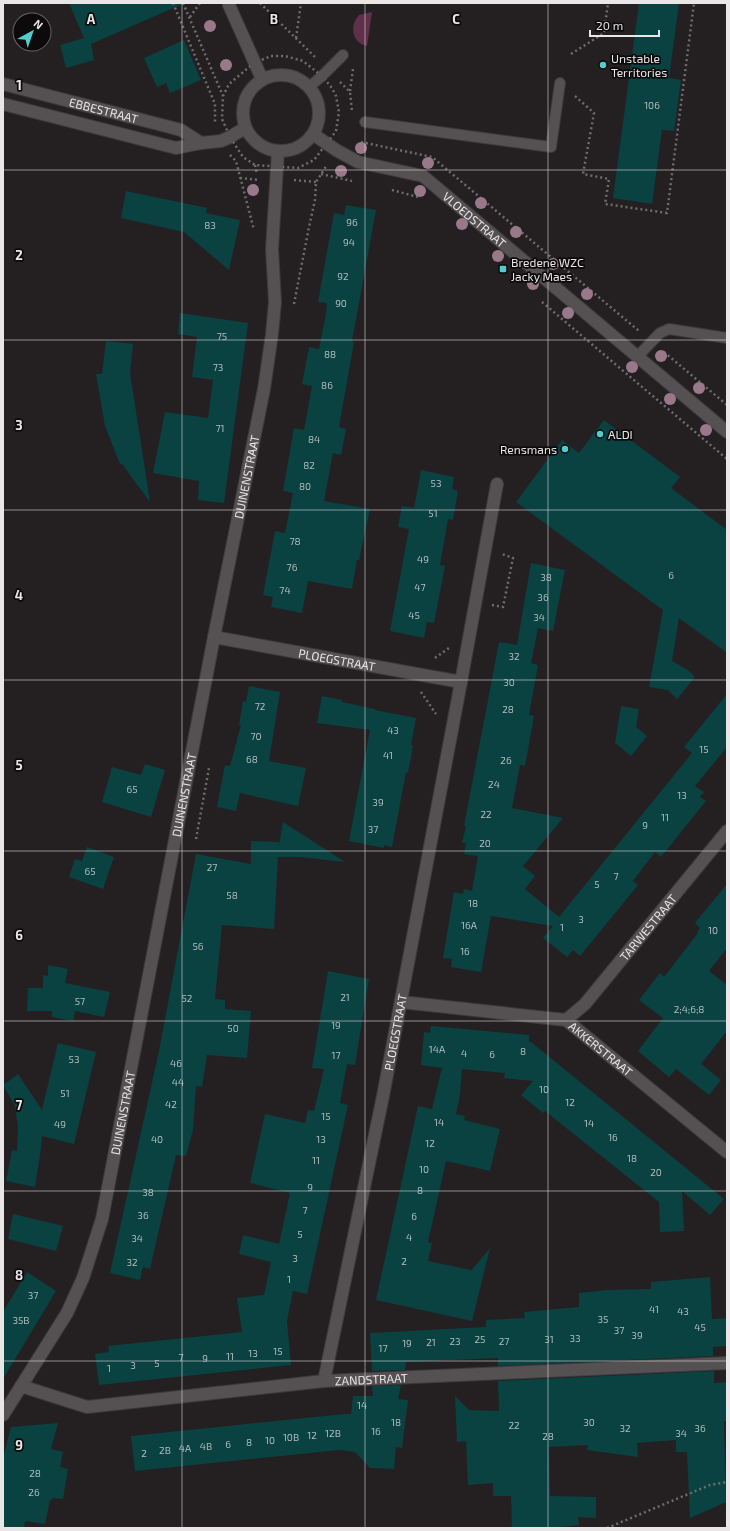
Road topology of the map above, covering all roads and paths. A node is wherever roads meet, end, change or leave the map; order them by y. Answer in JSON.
{"nodes":[{"id":1,"x":173,"y":3,"type":"edge"},
{"id":2,"x":183,"y":3,"type":"edge"},
{"id":3,"x":200,"y":3,"type":"edge"},
{"id":4,"x":260,"y":3,"type":"edge"},
{"id":5,"x":300,"y":3,"type":"edge"},
{"id":6,"x":608,"y":3,"type":"edge"},
{"id":7,"x":694,"y":3,"type":"edge"},
{"id":8,"x":228,"y":4,"type":"edge"},
{"id":9,"x":190,"y":17,"type":"junction"},
{"id":10,"x":296,"y":38,"type":"junction"},
{"id":11,"x":571,"y":54,"type":"dead end"},
{"id":12,"x":343,"y":55,"type":"dead end"},
{"id":13,"x":354,"y":65,"type":"dead end"},
{"id":14,"x":328,"y":70,"type":"junction"},
{"id":15,"x":262,"y":79,"type":"junction"},
{"id":16,"x":560,"y":83,"type":"joint"},
{"id":17,"x":3,"y":84,"type":"edge"},
{"id":18,"x":309,"y":87,"type":"junction"},
{"id":19,"x":350,"y":92,"type":"junction"},
{"id":20,"x":223,"y":96,"type":"dead end"},
{"id":21,"x":3,"y":104,"type":"edge"},
{"id":22,"x":352,"y":114,"type":"dead end"},
{"id":23,"x":365,"y":122,"type":"dead end"},
{"id":24,"x":245,"y":128,"type":"junction"},
{"id":25,"x":336,"y":131,"type":"dead end"},
{"id":26,"x":313,"y":134,"type":"junction"},
{"id":27,"x":221,"y":141,"type":"junction"},
{"id":28,"x":201,"y":143,"type":"junction"},
{"id":29,"x":331,"y":147,"type":"junction"},
{"id":30,"x":278,"y":151,"type":"junction"},
{"id":31,"x":255,"y":165,"type":"dead end"},
{"id":32,"x":276,"y":167,"type":"junction"},
{"id":33,"x":321,"y":174,"type":"junction"},
{"id":34,"x":358,"y":182,"type":"dead end"},
{"id":35,"x":388,"y":189,"type":"dead end"},
{"id":36,"x":421,"y":198,"type":"dead end"},
{"id":37,"x":254,"y":237,"type":"dead end"},
{"id":38,"x":541,"y":301,"type":"dead end"},
{"id":39,"x":294,"y":305,"type":"dead end"},
{"id":40,"x":727,"y":338,"type":"edge"},
{"id":41,"x":637,"y":357,"type":"junction"},
{"id":42,"x":727,"y":432,"type":"edge"},
{"id":43,"x":727,"y":459,"type":"edge"},
{"id":44,"x":497,"y":484,"type":"dead end"},
{"id":45,"x":214,"y":636,"type":"junction"},
{"id":46,"x":450,"y":648,"type":"dead end"},
{"id":47,"x":429,"y":662,"type":"dead end"},
{"id":48,"x":461,"y":682,"type":"junction"},
{"id":49,"x":420,"y":691,"type":"dead end"},
{"id":50,"x":438,"y":716,"type":"dead end"},
{"id":51,"x":210,"y":762,"type":"dead end"},
{"id":52,"x":727,"y":831,"type":"edge"},
{"id":53,"x":196,"y":840,"type":"dead end"},
{"id":54,"x":401,"y":1002,"type":"junction"},
{"id":55,"x":566,"y":1020,"type":"junction"},
{"id":56,"x":727,"y":1152,"type":"edge"},
{"id":57,"x":727,"y":1363,"type":"edge"},
{"id":58,"x":324,"y":1381,"type":"junction"},
{"id":59,"x":21,"y":1386,"type":"junction"},
{"id":60,"x":3,"y":1415,"type":"edge"},
{"id":61,"x":727,"y":1482,"type":"edge"},
{"id":62,"x":607,"y":1528,"type":"edge"}],
"edges":[{"from":1,"to":27,"type":"path"},
{"from":2,"to":9,"type":"path"},
{"from":3,"to":9,"type":"path"},
{"from":4,"to":10,"type":"path"},
{"from":5,"to":10,"type":"path"},
{"from":6,"to":11,"type":"path"},
{"from":7,"to":16,"type":"path"},
{"from":8,"to":15,"type":"street"},
{"from":9,"to":20,"type":"path"},
{"from":10,"to":14,"type":"path"},
{"from":12,"to":14,"type":"lane"},
{"from":13,"to":19,"type":"path"},
{"from":14,"to":18,"type":"lane"},
{"from":14,"to":19,"type":"path"},
{"from":15,"to":18,"type":"street"},
{"from":15,"to":24,"type":"street"},
{"from":16,"to":23,"type":"lane"},
{"from":17,"to":28,"type":"street","name":"EBBESTRAAT"},
{"from":18,"to":26,"type":"street"},
{"from":19,"to":22,"type":"path"},
{"from":21,"to":28,"type":"street","name":"EBBESTRAAT"},
{"from":24,"to":27,"type":"street","name":"EBBESTRAAT"},
{"from":24,"to":30,"type":"street"},
{"from":25,"to":29,"type":"path"},
{"from":26,"to":29,"type":"street","name":"VLOEDSTRAAT"},
{"from":26,"to":30,"type":"street"},
{"from":27,"to":28,"type":"street","name":"EBBESTRAAT"},
{"from":27,"to":37,"type":"path"},
{"from":29,"to":32,"type":"path"},
{"from":29,"to":33,"type":"path"},
{"from":29,"to":41,"type":"street","name":"VLOEDSTRAAT"},
{"from":30,"to":32,"type":"street","name":"DUINENSTRAAT"},
{"from":31,"to":32,"type":"path"},
{"from":32,"to":45,"type":"street","name":"DUINENSTRAAT"},
{"from":33,"to":34,"type":"path"},
{"from":33,"to":39,"type":"path"},
{"from":35,"to":36,"type":"path"},
{"from":38,"to":43,"type":"path"},
{"from":40,"to":41,"type":"lane"},
{"from":41,"to":42,"type":"street","name":"VLOEDSTRAAT"},
{"from":44,"to":48,"type":"street","name":"PLOEGSTRAAT"},
{"from":45,"to":48,"type":"street","name":"PLOEGSTRAAT"},
{"from":45,"to":59,"type":"street","name":"DUINENSTRAAT"},
{"from":46,"to":47,"type":"path"},
{"from":48,"to":54,"type":"street","name":"PLOEGSTRAAT"},
{"from":49,"to":50,"type":"path"},
{"from":51,"to":53,"type":"path"},
{"from":52,"to":55,"type":"street","name":"TARWESTRAAT"},
{"from":54,"to":55,"type":"street","name":"AKKERSTRAAT"},
{"from":54,"to":58,"type":"street","name":"PLOEGSTRAAT"},
{"from":55,"to":56,"type":"street","name":"AKKERSTRAAT"},
{"from":57,"to":58,"type":"street","name":"ZANDSTRAAT"},
{"from":58,"to":59,"type":"street","name":"ZANDSTRAAT"},
{"from":59,"to":60,"type":"street","name":"DUINENSTRAAT"},
{"from":61,"to":62,"type":"path"}]}
